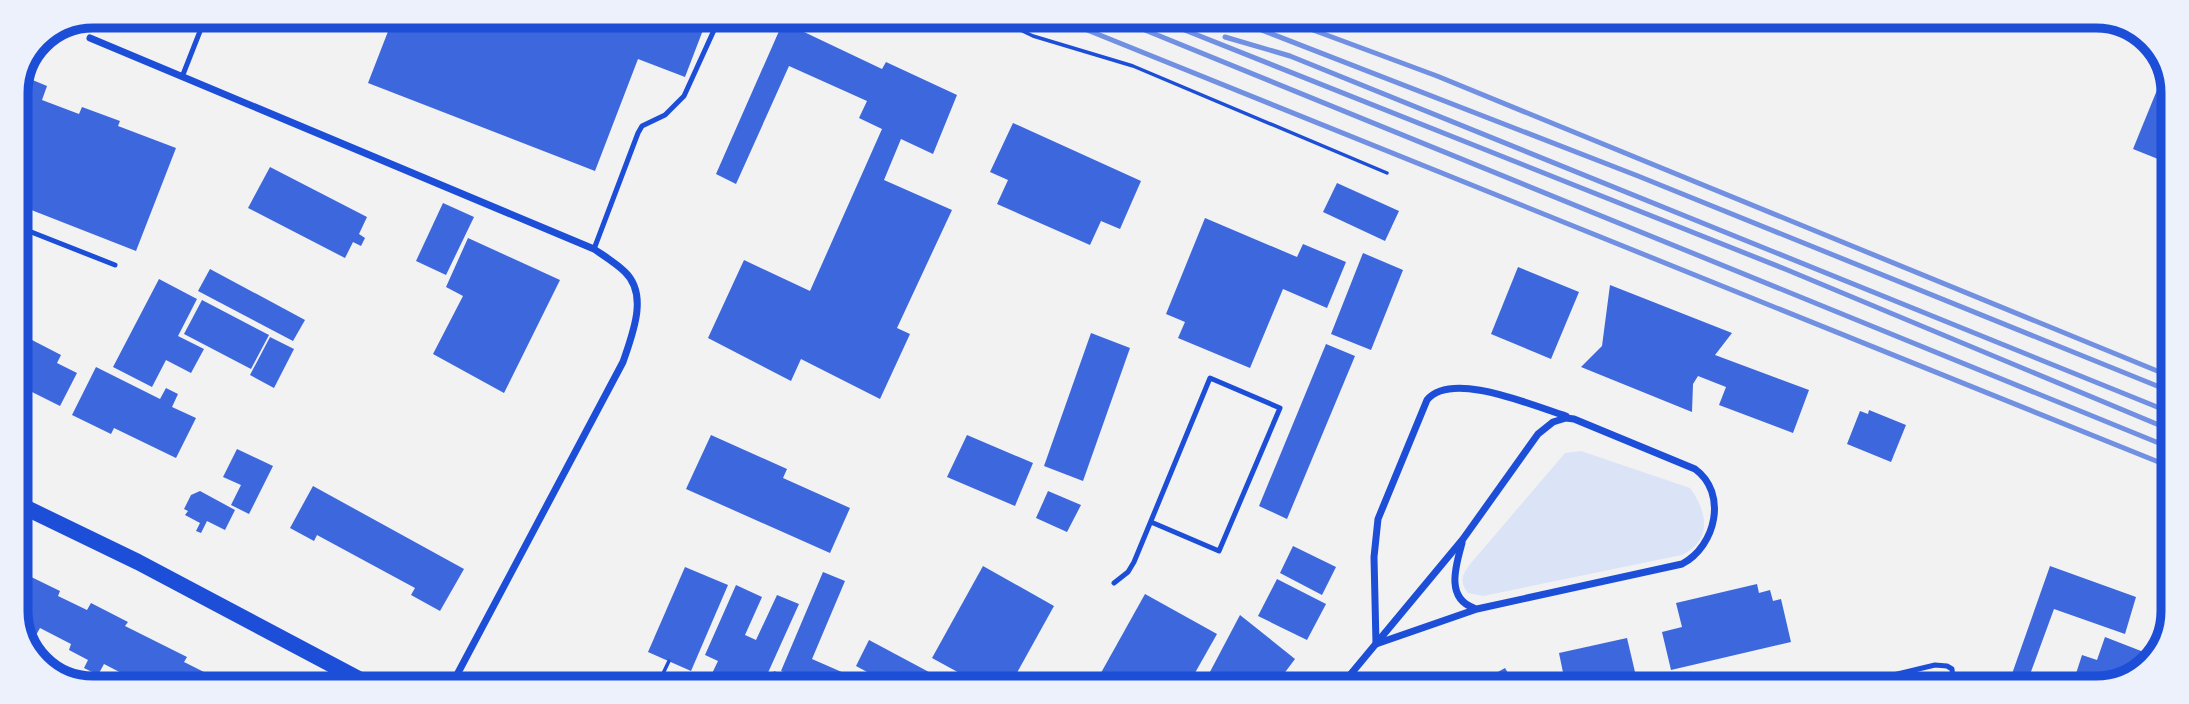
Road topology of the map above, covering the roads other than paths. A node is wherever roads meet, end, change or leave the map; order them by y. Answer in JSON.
{"nodes":[{"id":1,"x":201,"y":28,"type":"edge"},
{"id":2,"x":715,"y":28,"type":"edge"},
{"id":3,"x":90,"y":38,"type":"dead end"},
{"id":4,"x":182,"y":77,"type":"junction"},
{"id":5,"x":28,"y":231,"type":"edge"},
{"id":6,"x":594,"y":249,"type":"junction"},
{"id":7,"x":115,"y":265,"type":"dead end"},
{"id":8,"x":1574,"y":419,"type":"junction"},
{"id":9,"x":28,"y":509,"type":"edge"},
{"id":10,"x":1151,"y":522,"type":"junction"},
{"id":11,"x":1463,"y":539,"type":"junction"},
{"id":12,"x":1114,"y":583,"type":"dead end"},
{"id":13,"x":1477,"y":609,"type":"junction"},
{"id":14,"x":1376,"y":644,"type":"junction"},
{"id":15,"x":353,"y":676,"type":"edge"},
{"id":16,"x":456,"y":676,"type":"edge"},
{"id":17,"x":1349,"y":676,"type":"edge"},
{"id":18,"x":1889,"y":676,"type":"edge"},
{"id":19,"x":1953,"y":676,"type":"edge"}],
"edges":[{"from":1,"to":4,"type":"lane"},
{"from":2,"to":6,"type":"lane"},
{"from":3,"to":4,"type":"street"},
{"from":4,"to":6,"type":"street"},
{"from":5,"to":7,"type":"lane"},
{"from":6,"to":16,"type":"street"},
{"from":8,"to":11,"type":"street"},
{"from":8,"to":13,"type":"street"},
{"from":8,"to":14,"type":"street"},
{"from":9,"to":15,"type":"main road"},
{"from":10,"to":10,"type":"lane"},
{"from":10,"to":12,"type":"lane"},
{"from":11,"to":13,"type":"street"},
{"from":11,"to":14,"type":"street"},
{"from":13,"to":14,"type":"street"},
{"from":14,"to":17,"type":"street"},
{"from":18,"to":19,"type":"lane"}]}
